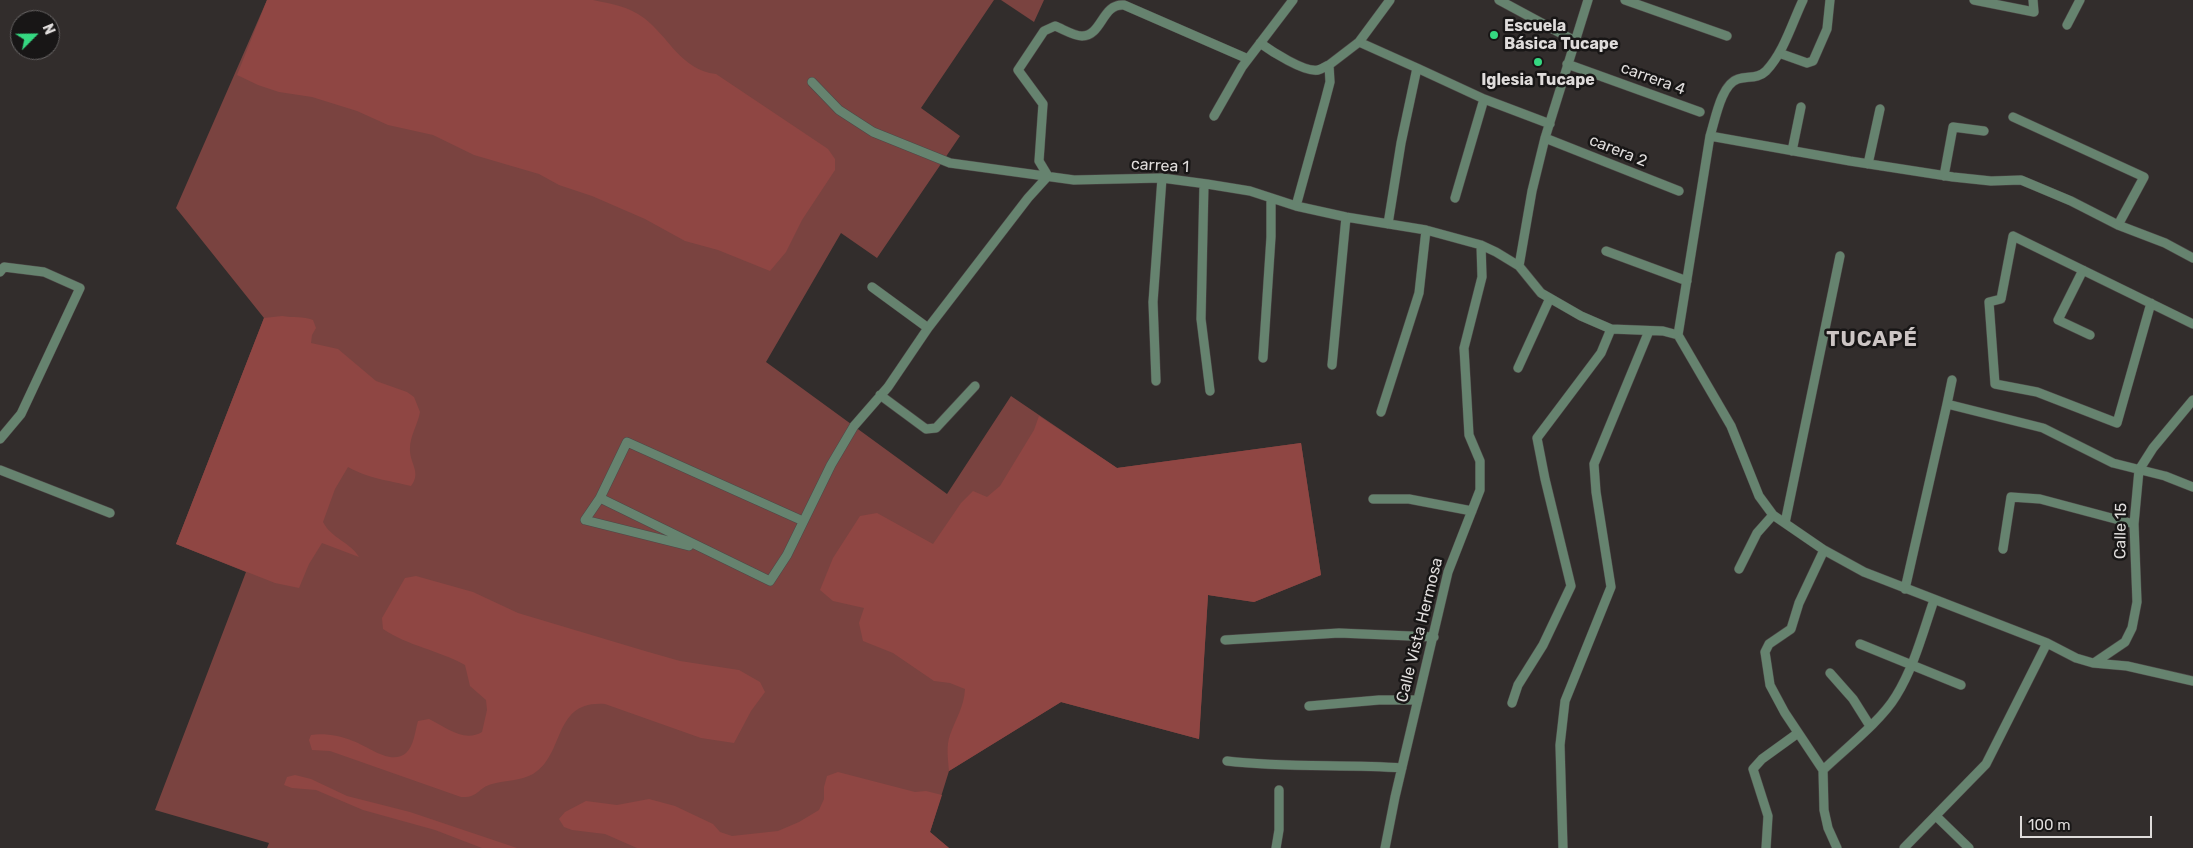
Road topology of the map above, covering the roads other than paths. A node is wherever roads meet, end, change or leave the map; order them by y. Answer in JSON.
{"nodes":[{"id":1,"x":1293,"y":0,"type":"edge"},
{"id":2,"x":1390,"y":0,"type":"edge"},
{"id":3,"x":1499,"y":0,"type":"edge"},
{"id":4,"x":1588,"y":0,"type":"edge"},
{"id":5,"x":1625,"y":0,"type":"edge"},
{"id":6,"x":1804,"y":0,"type":"edge"},
{"id":7,"x":1830,"y":0,"type":"edge"},
{"id":8,"x":1974,"y":0,"type":"edge"},
{"id":9,"x":2033,"y":0,"type":"edge"},
{"id":10,"x":2080,"y":0,"type":"edge"},
{"id":11,"x":2067,"y":24,"type":"dead end"},
{"id":12,"x":1727,"y":36,"type":"dead end"},
{"id":13,"x":1575,"y":41,"type":"junction"},
{"id":14,"x":1359,"y":42,"type":"junction"},
{"id":15,"x":1260,"y":43,"type":"junction"},
{"id":16,"x":1779,"y":52,"type":"junction"},
{"id":17,"x":1248,"y":59,"type":"junction"},
{"id":18,"x":1567,"y":64,"type":"junction"},
{"id":19,"x":1329,"y":65,"type":"junction"},
{"id":20,"x":1417,"y":68,"type":"junction"},
{"id":21,"x":812,"y":82,"type":"dead end"},
{"id":22,"x":1484,"y":99,"type":"junction"},
{"id":23,"x":1801,"y":107,"type":"dead end"},
{"id":24,"x":1880,"y":109,"type":"dead end"},
{"id":25,"x":1700,"y":112,"type":"dead end"},
{"id":26,"x":1214,"y":116,"type":"dead end"},
{"id":27,"x":2013,"y":117,"type":"dead end"},
{"id":28,"x":1550,"y":124,"type":"junction"},
{"id":29,"x":1984,"y":131,"type":"dead end"},
{"id":30,"x":1710,"y":136,"type":"junction"},
{"id":31,"x":1545,"y":138,"type":"junction"},
{"id":32,"x":1792,"y":151,"type":"junction"},
{"id":33,"x":1868,"y":164,"type":"junction"},
{"id":34,"x":1048,"y":176,"type":"junction"},
{"id":35,"x":1944,"y":176,"type":"junction"},
{"id":36,"x":1162,"y":178,"type":"junction"},
{"id":37,"x":1204,"y":184,"type":"junction"},
{"id":38,"x":1679,"y":191,"type":"dead end"},
{"id":39,"x":1271,"y":198,"type":"junction"},
{"id":40,"x":1455,"y":198,"type":"dead end"},
{"id":41,"x":1296,"y":206,"type":"junction"},
{"id":42,"x":1346,"y":217,"type":"junction"},
{"id":43,"x":1388,"y":224,"type":"junction"},
{"id":44,"x":2118,"y":225,"type":"junction"},
{"id":45,"x":1426,"y":230,"type":"junction"},
{"id":46,"x":1481,"y":245,"type":"junction"},
{"id":47,"x":1606,"y":251,"type":"dead end"},
{"id":48,"x":1840,"y":256,"type":"dead end"},
{"id":49,"x":2193,"y":258,"type":"edge"},
{"id":50,"x":1519,"y":266,"type":"junction"},
{"id":51,"x":2083,"y":270,"type":"junction"},
{"id":52,"x":0,"y":272,"type":"edge"},
{"id":53,"x":1687,"y":281,"type":"junction"},
{"id":54,"x":872,"y":287,"type":"dead end"},
{"id":55,"x":1550,"y":298,"type":"junction"},
{"id":56,"x":2151,"y":303,"type":"junction"},
{"id":57,"x":2193,"y":324,"type":"edge"},
{"id":58,"x":928,"y":328,"type":"junction"},
{"id":59,"x":1611,"y":329,"type":"junction"},
{"id":60,"x":1649,"y":331,"type":"junction"},
{"id":61,"x":1678,"y":335,"type":"junction"},
{"id":62,"x":2090,"y":335,"type":"dead end"},
{"id":63,"x":1263,"y":358,"type":"dead end"},
{"id":64,"x":1332,"y":365,"type":"dead end"},
{"id":65,"x":1518,"y":368,"type":"dead end"},
{"id":66,"x":1952,"y":380,"type":"dead end"},
{"id":67,"x":1156,"y":381,"type":"dead end"},
{"id":68,"x":975,"y":386,"type":"dead end"},
{"id":69,"x":1210,"y":391,"type":"dead end"},
{"id":70,"x":880,"y":395,"type":"junction"},
{"id":71,"x":2193,"y":400,"type":"edge"},
{"id":72,"x":1947,"y":404,"type":"junction"},
{"id":73,"x":1381,"y":412,"type":"dead end"},
{"id":74,"x":0,"y":439,"type":"edge"},
{"id":75,"x":0,"y":470,"type":"edge"},
{"id":76,"x":2139,"y":470,"type":"junction"},
{"id":77,"x":2193,"y":487,"type":"edge"},
{"id":78,"x":600,"y":498,"type":"junction"},
{"id":79,"x":1373,"y":499,"type":"dead end"},
{"id":80,"x":1472,"y":511,"type":"junction"},
{"id":81,"x":110,"y":513,"type":"dead end"},
{"id":82,"x":1773,"y":515,"type":"junction"},
{"id":83,"x":803,"y":521,"type":"junction"},
{"id":84,"x":1785,"y":522,"type":"junction"},
{"id":85,"x":2134,"y":524,"type":"junction"},
{"id":86,"x":706,"y":550,"type":"junction"},
{"id":87,"x":1824,"y":550,"type":"junction"},
{"id":88,"x":2003,"y":550,"type":"dead end"},
{"id":89,"x":1739,"y":569,"type":"dead end"},
{"id":90,"x":1905,"y":589,"type":"junction"},
{"id":91,"x":1934,"y":600,"type":"junction"},
{"id":92,"x":1434,"y":637,"type":"junction"},
{"id":93,"x":1225,"y":640,"type":"dead end"},
{"id":94,"x":2047,"y":643,"type":"junction"},
{"id":95,"x":1860,"y":644,"type":"dead end"},
{"id":96,"x":2094,"y":663,"type":"junction"},
{"id":97,"x":1912,"y":664,"type":"junction"},
{"id":98,"x":1830,"y":673,"type":"dead end"},
{"id":99,"x":2193,"y":681,"type":"edge"},
{"id":100,"x":1960,"y":685,"type":"dead end"},
{"id":101,"x":1418,"y":700,"type":"junction"},
{"id":102,"x":1512,"y":703,"type":"dead end"},
{"id":103,"x":1309,"y":706,"type":"dead end"},
{"id":104,"x":1870,"y":726,"type":"junction"},
{"id":105,"x":1798,"y":733,"type":"junction"},
{"id":106,"x":1227,"y":761,"type":"dead end"},
{"id":107,"x":1402,"y":768,"type":"junction"},
{"id":108,"x":1823,"y":770,"type":"junction"},
{"id":109,"x":1279,"y":790,"type":"dead end"},
{"id":110,"x":1936,"y":816,"type":"junction"},
{"id":111,"x":1906,"y":847,"type":"edge"},
{"id":112,"x":1276,"y":848,"type":"edge"},
{"id":113,"x":1385,"y":848,"type":"edge"},
{"id":114,"x":1563,"y":848,"type":"edge"},
{"id":115,"x":1766,"y":848,"type":"edge"},
{"id":116,"x":1837,"y":848,"type":"edge"},
{"id":117,"x":1969,"y":848,"type":"edge"}],
"edges":[{"from":1,"to":15,"type":"street"},
{"from":2,"to":14,"type":"street"},
{"from":3,"to":13,"type":"street"},
{"from":4,"to":13,"type":"street"},
{"from":5,"to":12,"type":"street"},
{"from":6,"to":16,"type":"street"},
{"from":7,"to":16,"type":"street"},
{"from":8,"to":9,"type":"street"},
{"from":10,"to":11,"type":"street"},
{"from":13,"to":18,"type":"street"},
{"from":14,"to":19,"type":"street"},
{"from":14,"to":20,"type":"street"},
{"from":15,"to":17,"type":"street"},
{"from":15,"to":19,"type":"street"},
{"from":16,"to":30,"type":"street"},
{"from":17,"to":26,"type":"street"},
{"from":17,"to":34,"type":"street"},
{"from":18,"to":25,"type":"street","name":"carrera 4"},
{"from":18,"to":28,"type":"street"},
{"from":19,"to":41,"type":"street"},
{"from":20,"to":22,"type":"street"},
{"from":20,"to":43,"type":"street"},
{"from":21,"to":34,"type":"street","name":"carrea 1"},
{"from":22,"to":28,"type":"street"},
{"from":22,"to":40,"type":"street"},
{"from":23,"to":32,"type":"street"},
{"from":24,"to":33,"type":"street"},
{"from":27,"to":44,"type":"street"},
{"from":28,"to":31,"type":"street"},
{"from":29,"to":35,"type":"street"},
{"from":30,"to":32,"type":"street"},
{"from":30,"to":53,"type":"street"},
{"from":31,"to":38,"type":"street","name":"carera 2"},
{"from":31,"to":50,"type":"street"},
{"from":32,"to":33,"type":"street"},
{"from":33,"to":35,"type":"street"},
{"from":34,"to":36,"type":"street","name":"carrea 1"},
{"from":34,"to":58,"type":"street"},
{"from":35,"to":44,"type":"street"},
{"from":36,"to":37,"type":"street","name":"carrea 1"},
{"from":36,"to":67,"type":"street"},
{"from":37,"to":39,"type":"street","name":"carrea 1"},
{"from":37,"to":69,"type":"street"},
{"from":39,"to":41,"type":"street","name":"carrea 1"},
{"from":39,"to":63,"type":"street"},
{"from":41,"to":42,"type":"street","name":"carrea 1"},
{"from":42,"to":43,"type":"street","name":"carrea 1"},
{"from":42,"to":64,"type":"street"},
{"from":43,"to":45,"type":"street","name":"carrea 1"},
{"from":44,"to":49,"type":"street"},
{"from":45,"to":46,"type":"street","name":"carrea 1"},
{"from":45,"to":73,"type":"street"},
{"from":46,"to":50,"type":"street","name":"carrea 1"},
{"from":46,"to":80,"type":"street","name":"Calle Vista Hermosa"},
{"from":47,"to":53,"type":"street"},
{"from":48,"to":84,"type":"street"},
{"from":50,"to":55,"type":"street"},
{"from":51,"to":56,"type":"street"},
{"from":51,"to":56,"type":"street"},
{"from":51,"to":62,"type":"street"},
{"from":52,"to":74,"type":"street"},
{"from":53,"to":61,"type":"street"},
{"from":54,"to":58,"type":"street"},
{"from":55,"to":59,"type":"street"},
{"from":55,"to":65,"type":"street"},
{"from":56,"to":57,"type":"street"},
{"from":58,"to":70,"type":"street"},
{"from":59,"to":60,"type":"street"},
{"from":59,"to":102,"type":"street"},
{"from":60,"to":61,"type":"street"},
{"from":60,"to":114,"type":"street"},
{"from":61,"to":82,"type":"street"},
{"from":66,"to":72,"type":"street"},
{"from":68,"to":70,"type":"street"},
{"from":70,"to":83,"type":"street"},
{"from":71,"to":76,"type":"street","name":"Calle 15"},
{"from":72,"to":76,"type":"street"},
{"from":72,"to":90,"type":"street"},
{"from":75,"to":81,"type":"street"},
{"from":76,"to":77,"type":"street"},
{"from":76,"to":85,"type":"street","name":"Calle 15"},
{"from":78,"to":83,"type":"street"},
{"from":78,"to":86,"type":"street"},
{"from":78,"to":86,"type":"street"},
{"from":79,"to":80,"type":"street"},
{"from":80,"to":92,"type":"street","name":"Calle Vista Hermosa"},
{"from":82,"to":84,"type":"street"},
{"from":82,"to":89,"type":"street"},
{"from":83,"to":86,"type":"street"},
{"from":84,"to":87,"type":"street"},
{"from":85,"to":88,"type":"street"},
{"from":85,"to":96,"type":"street","name":"Calle 15"},
{"from":87,"to":90,"type":"street"},
{"from":87,"to":105,"type":"street"},
{"from":90,"to":91,"type":"street"},
{"from":91,"to":94,"type":"street"},
{"from":91,"to":97,"type":"street"},
{"from":92,"to":93,"type":"street"},
{"from":92,"to":101,"type":"street","name":"Calle Vista Hermosa"},
{"from":94,"to":96,"type":"street"},
{"from":94,"to":110,"type":"street"},
{"from":95,"to":97,"type":"street"},
{"from":96,"to":99,"type":"street"},
{"from":97,"to":100,"type":"street"},
{"from":97,"to":104,"type":"street"},
{"from":98,"to":104,"type":"street"},
{"from":101,"to":103,"type":"street"},
{"from":101,"to":107,"type":"street","name":"Calle Vista Hermosa"},
{"from":104,"to":108,"type":"street"},
{"from":105,"to":108,"type":"street"},
{"from":105,"to":115,"type":"street"},
{"from":106,"to":107,"type":"street"},
{"from":107,"to":113,"type":"street","name":"Calle Vista Hermosa"},
{"from":108,"to":116,"type":"street"},
{"from":109,"to":112,"type":"street"},
{"from":110,"to":111,"type":"street"},
{"from":110,"to":117,"type":"street"}]}
